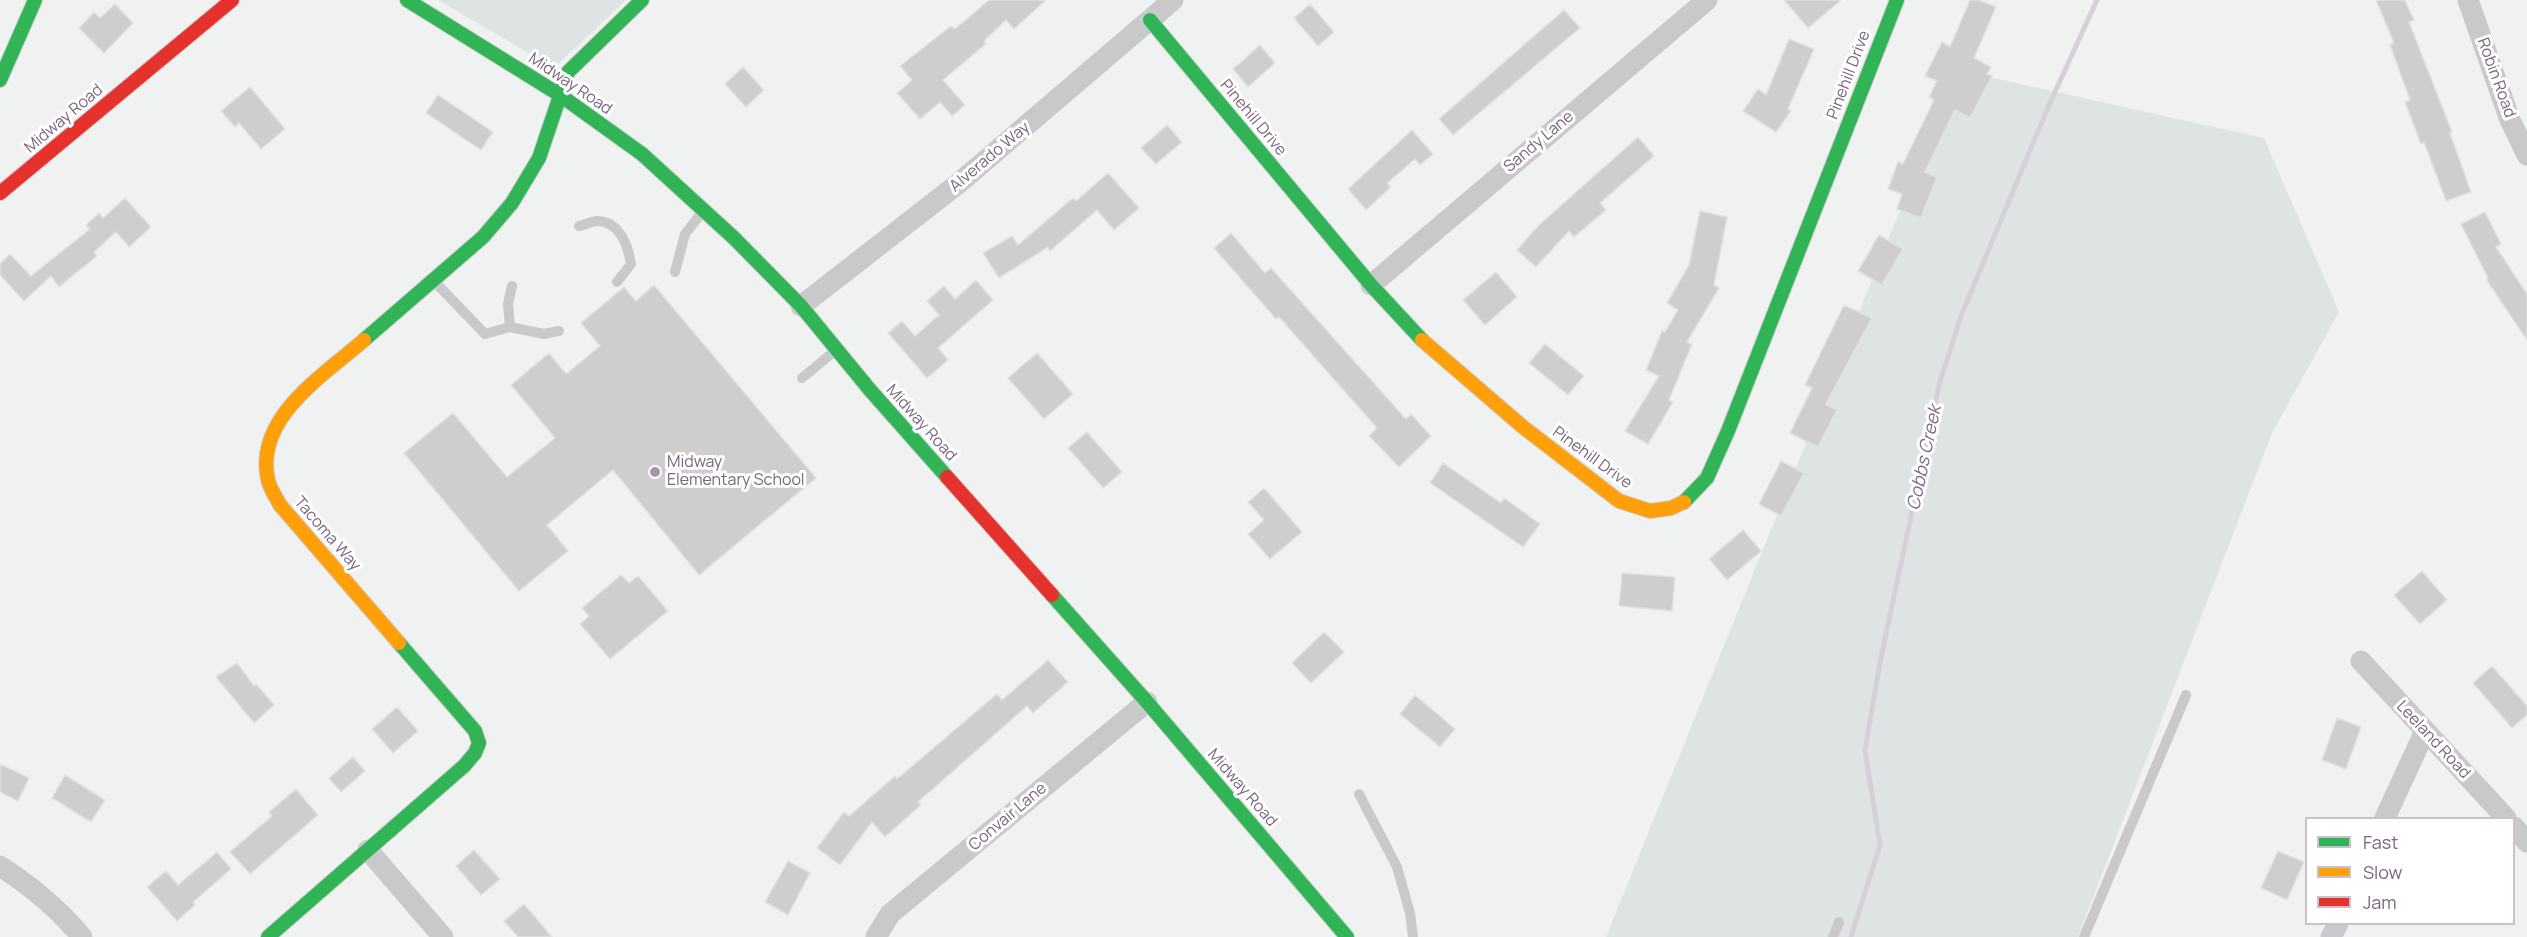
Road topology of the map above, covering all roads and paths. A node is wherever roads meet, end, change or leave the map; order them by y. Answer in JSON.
{"nodes":[{"id":1,"x":34,"y":0,"type":"edge"},
{"id":2,"x":232,"y":0,"type":"edge"},
{"id":3,"x":407,"y":0,"type":"edge"},
{"id":4,"x":642,"y":0,"type":"edge"},
{"id":5,"x":1173,"y":0,"type":"edge"},
{"id":6,"x":1707,"y":0,"type":"edge"},
{"id":7,"x":1897,"y":0,"type":"edge"},
{"id":8,"x":2468,"y":0,"type":"edge"},
{"id":9,"x":1150,"y":20,"type":"junction"},
{"id":10,"x":0,"y":80,"type":"edge"},
{"id":11,"x":560,"y":95,"type":"junction"},
{"id":12,"x":2527,"y":154,"type":"edge"},
{"id":13,"x":0,"y":193,"type":"edge"},
{"id":14,"x":704,"y":210,"type":"junction"},
{"id":15,"x":579,"y":226,"type":"dead end"},
{"id":16,"x":675,"y":273,"type":"dead end"},
{"id":17,"x":434,"y":280,"type":"junction"},
{"id":18,"x":617,"y":282,"type":"dead end"},
{"id":19,"x":1371,"y":285,"type":"junction"},
{"id":20,"x":512,"y":286,"type":"dead end"},
{"id":21,"x":801,"y":306,"type":"junction"},
{"id":22,"x":510,"y":327,"type":"junction"},
{"id":23,"x":559,"y":331,"type":"dead end"},
{"id":24,"x":836,"y":350,"type":"junction"},
{"id":25,"x":802,"y":378,"type":"dead end"},
{"id":26,"x":2361,"y":661,"type":"dead end"},
{"id":27,"x":2186,"y":695,"type":"dead end"},
{"id":28,"x":1147,"y":702,"type":"junction"},
{"id":29,"x":2426,"y":730,"type":"junction"},
{"id":30,"x":1359,"y":794,"type":"dead end"},
{"id":31,"x":2386,"y":817,"type":"edge"},
{"id":32,"x":2503,"y":817,"type":"edge"},
{"id":33,"x":2515,"y":828,"type":"edge"},
{"id":34,"x":2527,"y":842,"type":"edge"},
{"id":35,"x":368,"y":850,"type":"junction"},
{"id":36,"x":0,"y":866,"type":"edge"},
{"id":37,"x":1839,"y":922,"type":"dead end"},
{"id":38,"x":82,"y":937,"type":"edge"},
{"id":39,"x":268,"y":937,"type":"edge"},
{"id":40,"x":443,"y":937,"type":"edge"},
{"id":41,"x":876,"y":937,"type":"edge"},
{"id":42,"x":1347,"y":937,"type":"edge"},
{"id":43,"x":1413,"y":937,"type":"edge"},
{"id":44,"x":1833,"y":937,"type":"edge"},
{"id":45,"x":2084,"y":937,"type":"edge"}],
"edges":[{"from":1,"to":10,"type":"street"},
{"from":2,"to":13,"type":"street","name":"Midway Road"},
{"from":3,"to":11,"type":"street","name":"Midway Road"},
{"from":4,"to":11,"type":"street","name":"Tacoma Way"},
{"from":5,"to":9,"type":"street","name":"Alverado Way"},
{"from":6,"to":19,"type":"street","name":"Sandy Lane"},
{"from":7,"to":19,"type":"street","name":"Pinehill Drive"},
{"from":8,"to":12,"type":"street","name":"Robin Road"},
{"from":9,"to":19,"type":"street","name":"Pinehill Drive"},
{"from":9,"to":21,"type":"street","name":"Alverado Way"},
{"from":11,"to":14,"type":"street","name":"Midway Road"},
{"from":11,"to":17,"type":"street","name":"Tacoma Way"},
{"from":14,"to":16,"type":"lane"},
{"from":14,"to":21,"type":"street","name":"Midway Road"},
{"from":15,"to":18,"type":"lane"},
{"from":17,"to":22,"type":"lane"},
{"from":17,"to":35,"type":"street","name":"Tacoma Way"},
{"from":20,"to":22,"type":"lane"},
{"from":21,"to":24,"type":"street","name":"Midway Road"},
{"from":22,"to":23,"type":"lane"},
{"from":24,"to":25,"type":"lane"},
{"from":24,"to":28,"type":"street","name":"Midway Road"},
{"from":26,"to":29,"type":"street","name":"Leeland Road"},
{"from":27,"to":45,"type":"lane"},
{"from":28,"to":41,"type":"street","name":"Convair Lane"},
{"from":28,"to":42,"type":"street","name":"Midway Road"},
{"from":29,"to":31,"type":"street"},
{"from":29,"to":32,"type":"street","name":"Leeland Road"},
{"from":30,"to":43,"type":"lane"},
{"from":33,"to":34,"type":"street"},
{"from":35,"to":39,"type":"street","name":"Tacoma Way"},
{"from":35,"to":40,"type":"street"},
{"from":36,"to":38,"type":"street"},
{"from":37,"to":44,"type":"lane"}]}
